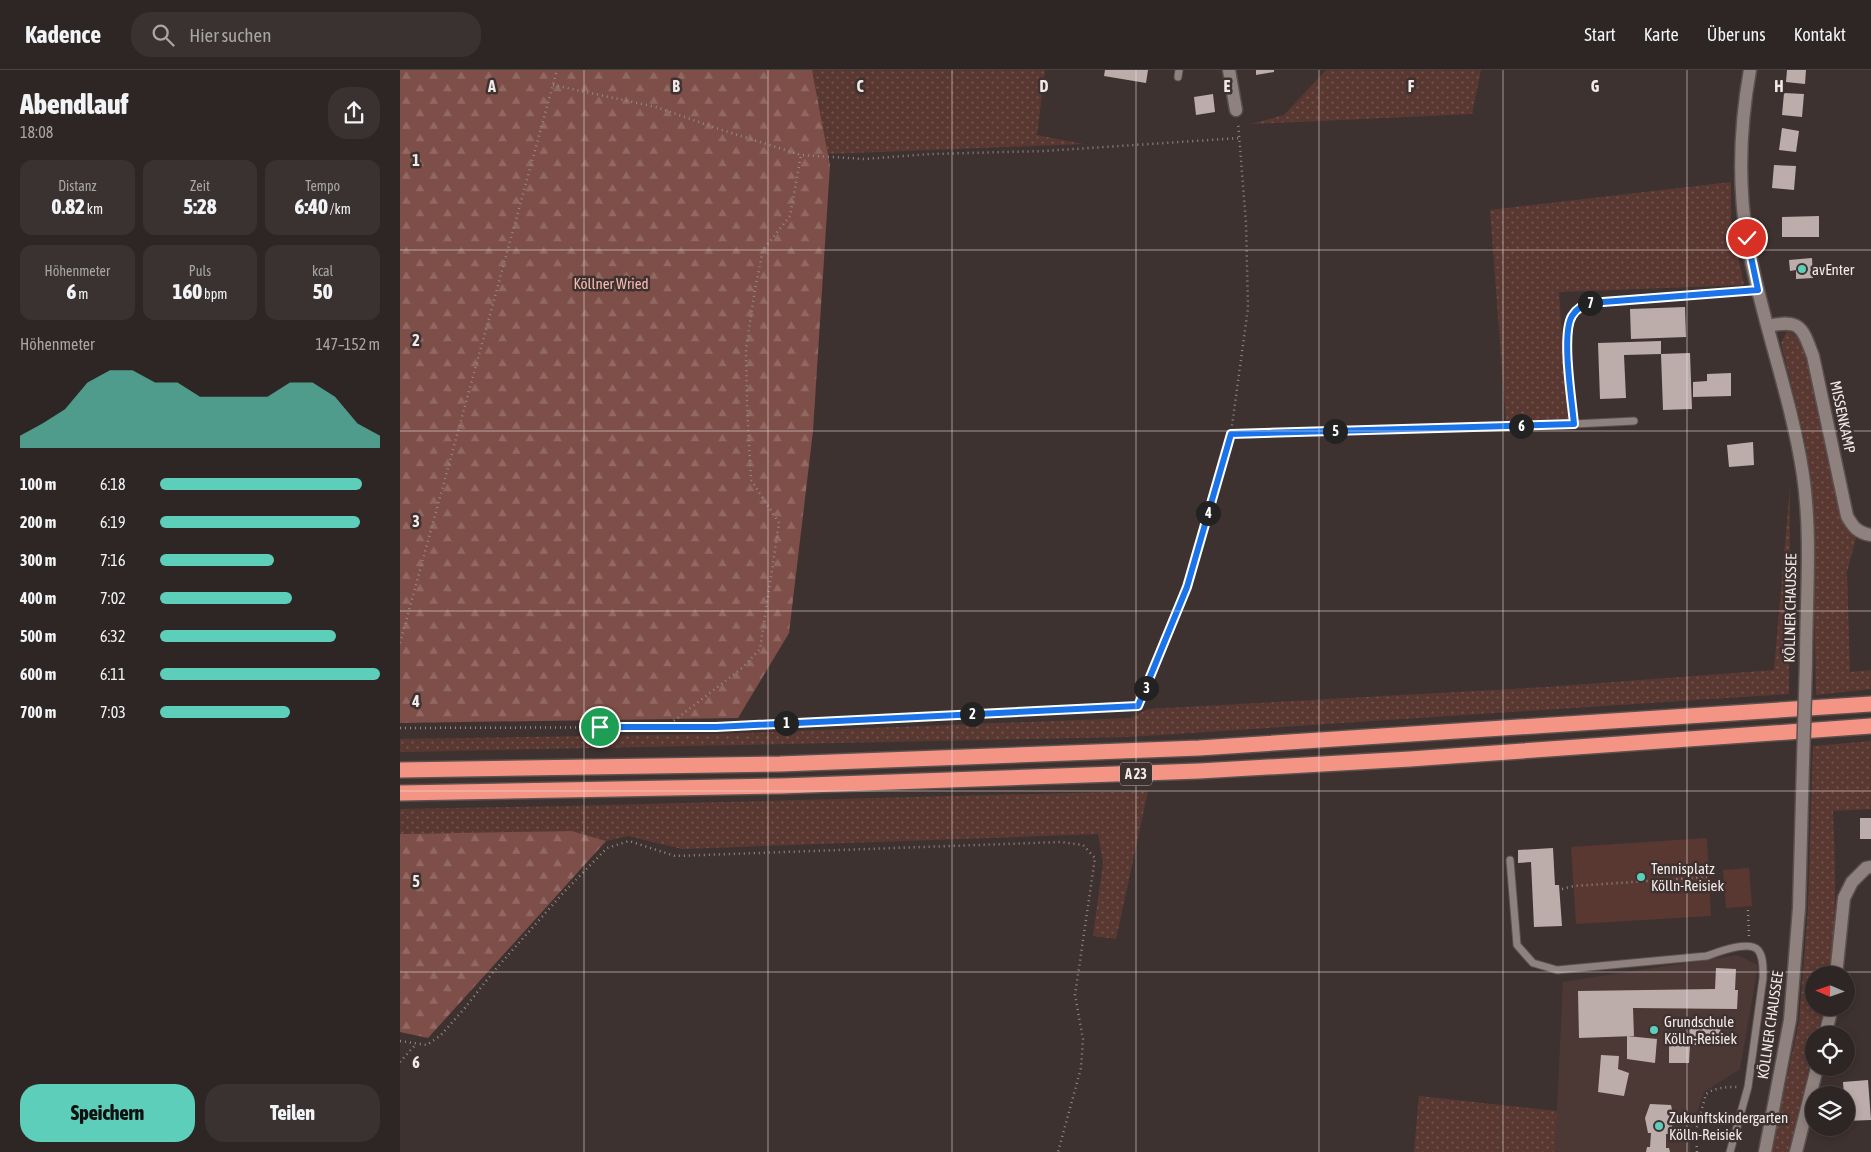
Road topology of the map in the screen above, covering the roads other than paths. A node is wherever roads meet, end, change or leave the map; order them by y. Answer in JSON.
{"nodes":[{"id":1,"x":1229,"y":70,"type":"edge"},
{"id":2,"x":1750,"y":70,"type":"edge"},
{"id":3,"x":1236,"y":110,"type":"road end"},
{"id":4,"x":1758,"y":290,"type":"junction"},
{"id":5,"x":1768,"y":326,"type":"junction"},
{"id":6,"x":1634,"y":421,"type":"dead end"},
{"id":7,"x":1871,"y":535,"type":"edge"},
{"id":8,"x":1871,"y":704,"type":"edge"},
{"id":9,"x":1871,"y":726,"type":"edge"},
{"id":10,"x":400,"y":770,"type":"edge"},
{"id":11,"x":400,"y":793,"type":"edge"},
{"id":12,"x":1510,"y":860,"type":"dead end"},
{"id":13,"x":1871,"y":866,"type":"edge"},
{"id":14,"x":1837,"y":966,"type":"edge"},
{"id":15,"x":1815,"y":1076,"type":"edge"},
{"id":16,"x":1730,"y":1152,"type":"edge"},
{"id":17,"x":1764,"y":1152,"type":"edge"},
{"id":18,"x":1796,"y":1152,"type":"edge"}],
"edges":[{"from":1,"to":3,"type":"street"},
{"from":2,"to":4,"type":"street","name":"KÖLLNER CHAUSSEE"},
{"from":4,"to":5,"type":"street","name":"KÖLLNER CHAUSSEE"},
{"from":4,"to":6,"type":"lane"},
{"from":5,"to":7,"type":"street","name":"MISSENKAMP"},
{"from":5,"to":17,"type":"street","name":"KÖLLNER CHAUSSEE","bridge":true},
{"from":8,"to":10,"type":"highway","number":"A 23"},
{"from":9,"to":11,"type":"highway","number":"A 23"},
{"from":12,"to":16,"type":"lane"},
{"from":13,"to":14,"type":"street"},
{"from":15,"to":18,"type":"street"}]}
